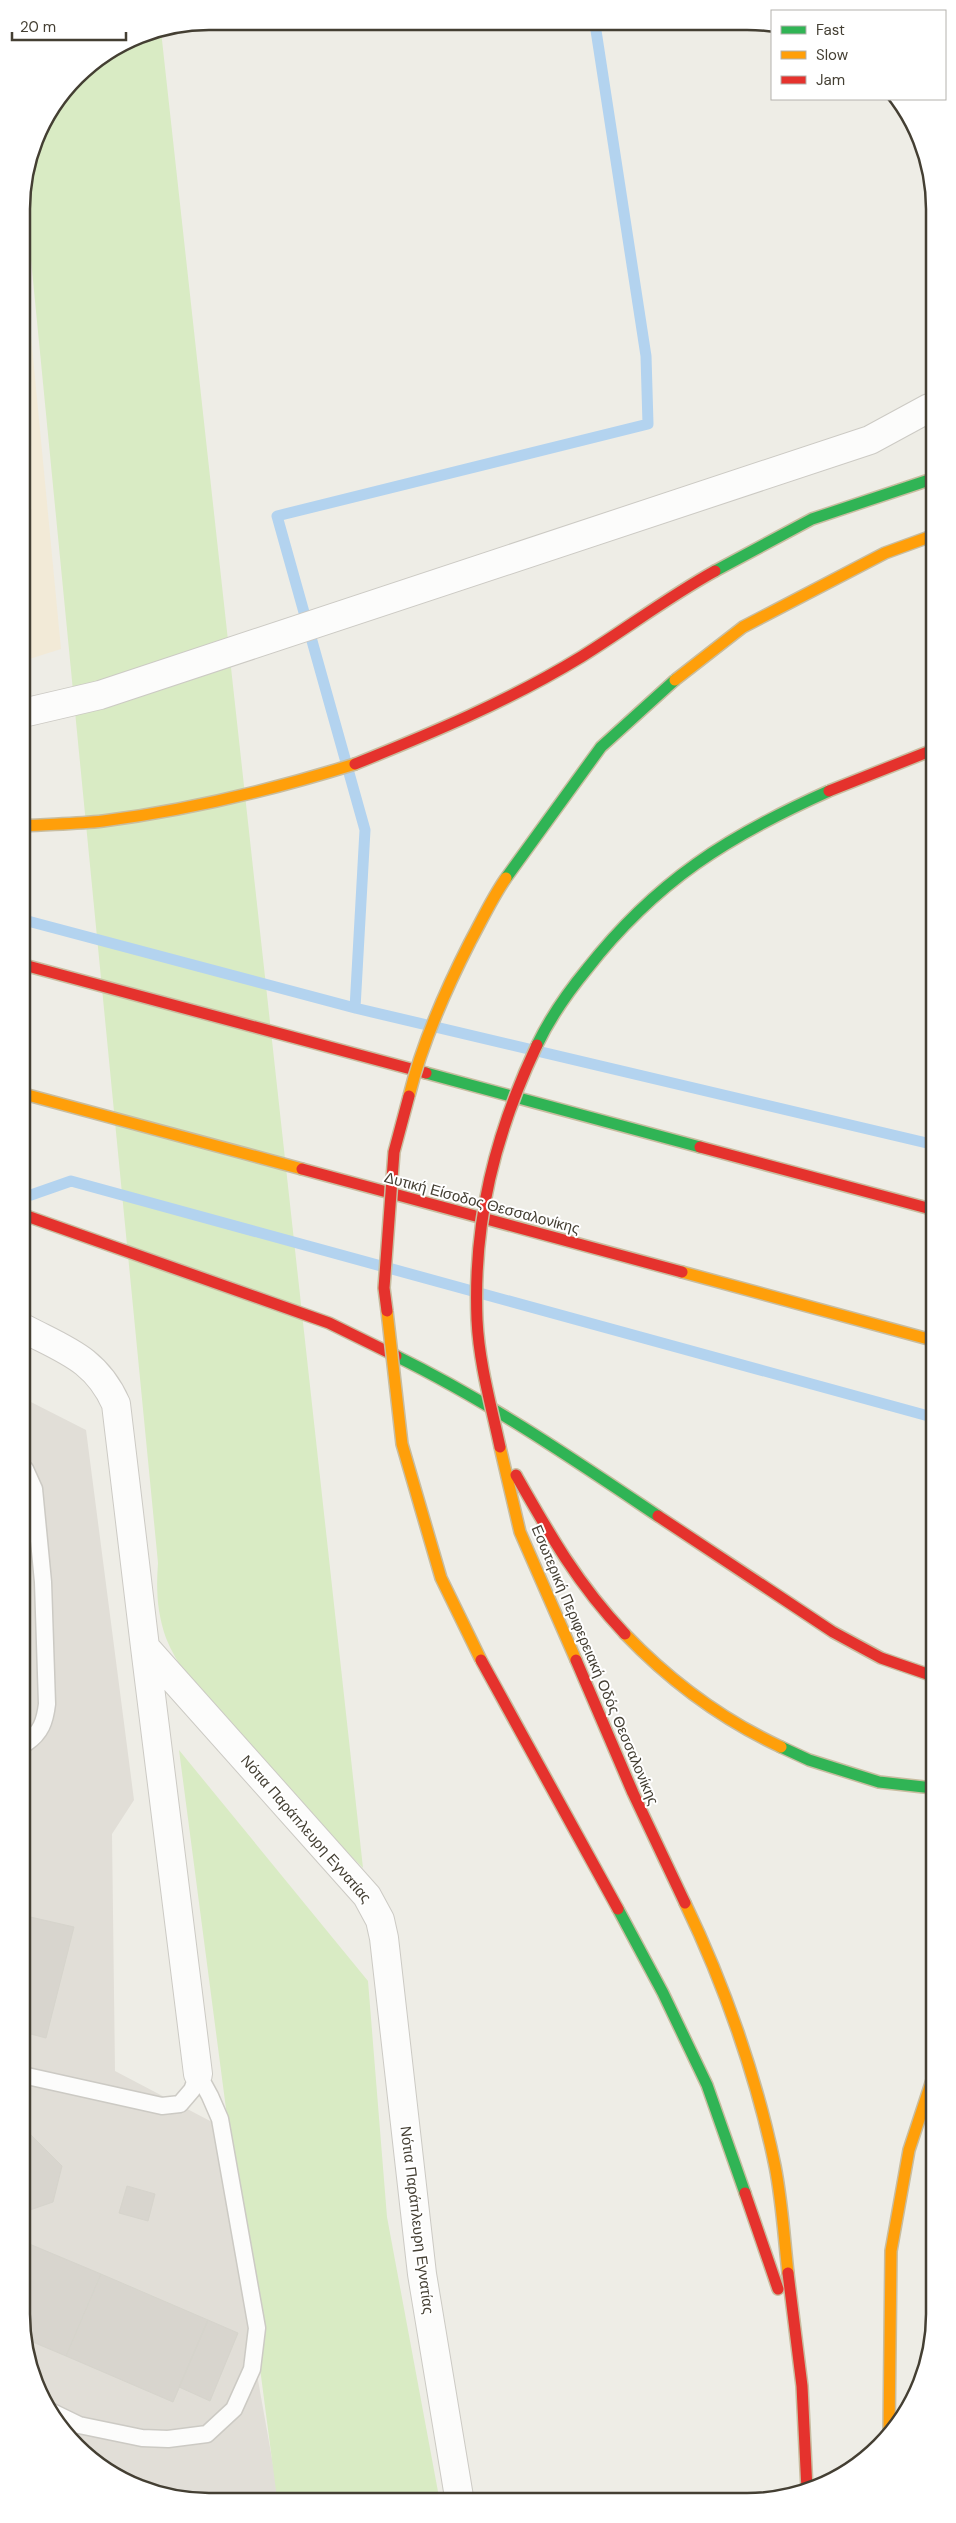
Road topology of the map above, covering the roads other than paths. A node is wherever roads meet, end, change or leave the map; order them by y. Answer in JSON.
{"nodes":[{"id":1,"x":926,"y":410,"type":"edge"},
{"id":2,"x":926,"y":481,"type":"edge"},
{"id":3,"x":926,"y":539,"type":"edge"},
{"id":4,"x":30,"y":710,"type":"edge"},
{"id":5,"x":926,"y":752,"type":"edge"},
{"id":6,"x":30,"y":826,"type":"edge"},
{"id":7,"x":30,"y":967,"type":"edge"},
{"id":8,"x":30,"y":1096,"type":"edge"},
{"id":9,"x":926,"y":1208,"type":"edge"},
{"id":10,"x":30,"y":1217,"type":"edge"},
{"id":11,"x":30,"y":1332,"type":"edge"},
{"id":12,"x":926,"y":1338,"type":"edge"},
{"id":13,"x":500,"y":1447,"type":"junction"},
{"id":14,"x":30,"y":1480,"type":"edge"},
{"id":15,"x":145,"y":1647,"type":"junction"},
{"id":16,"x":926,"y":1674,"type":"edge"},
{"id":17,"x":30,"y":1740,"type":"edge"},
{"id":18,"x":926,"y":1787,"type":"edge"},
{"id":19,"x":198,"y":2074,"type":"junction"},
{"id":20,"x":30,"y":2077,"type":"edge"},
{"id":21,"x":926,"y":2098,"type":"edge"},
{"id":22,"x":794,"y":2339,"type":"junction"},
{"id":23,"x":63,"y":2417,"type":"edge"},
{"id":24,"x":889,"y":2423,"type":"edge"},
{"id":25,"x":807,"y":2482,"type":"edge"},
{"id":26,"x":458,"y":2493,"type":"edge"}],
"edges":[{"from":1,"to":4,"type":"street"},
{"from":2,"to":6,"type":"highway"},
{"from":3,"to":22,"type":"highway","bridge":true},
{"from":5,"to":13,"type":"highway","name":"Εσωτερική Περιφερειακή Οδός Θεσσαλονίκης","bridge":true},
{"from":7,"to":9,"type":"highway"},
{"from":8,"to":12,"type":"highway","name":"Δυτική Είσοδος Θεσσαλονίκης"},
{"from":10,"to":16,"type":"highway"},
{"from":11,"to":15,"type":"street"},
{"from":13,"to":18,"type":"highway"},
{"from":13,"to":22,"type":"highway","name":"Εσωτερική Περιφερειακή Οδός Θεσσαλονίκης"},
{"from":14,"to":17,"type":"lane"},
{"from":15,"to":19,"type":"street"},
{"from":15,"to":26,"type":"street","name":"Νότια Παράπλευρη Εγνατίας"},
{"from":19,"to":20,"type":"lane"},
{"from":19,"to":23,"type":"lane"},
{"from":21,"to":24,"type":"highway"},
{"from":22,"to":25,"type":"highway","name":"Εσωτερική Περιφερειακή Οδός Θεσσαλονίκης"}]}
